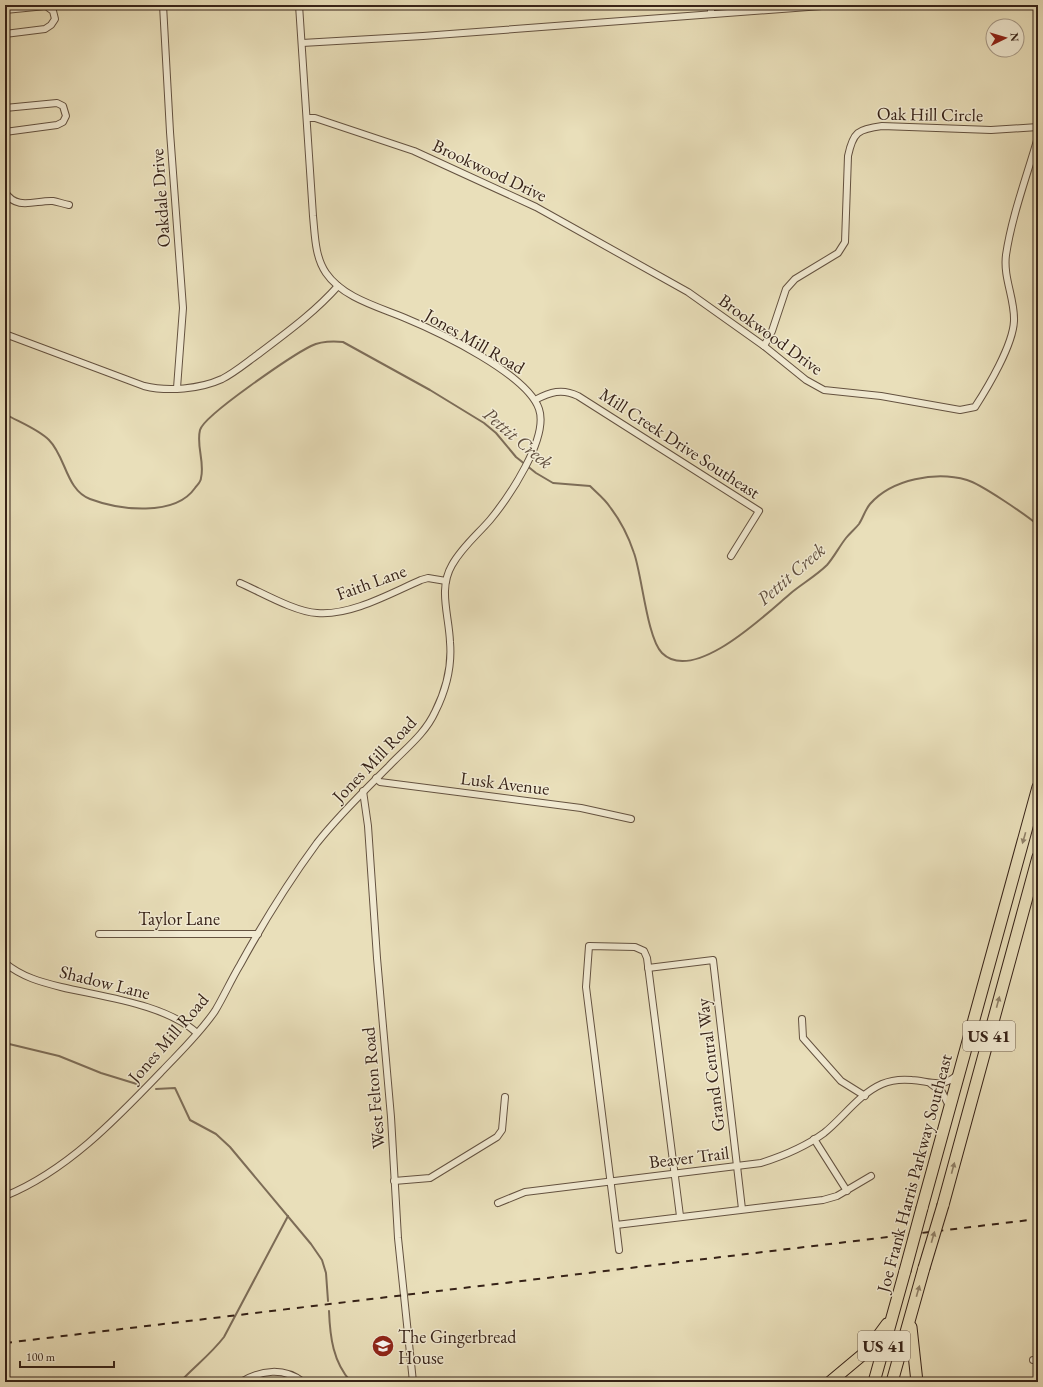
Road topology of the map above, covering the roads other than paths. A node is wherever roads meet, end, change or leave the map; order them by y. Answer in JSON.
{"nodes":[{"id":1,"x":163,"y":5,"type":"edge"},
{"id":2,"x":299,"y":5,"type":"edge"},
{"id":3,"x":711,"y":5,"type":"edge"},
{"id":4,"x":835,"y":5,"type":"edge"},
{"id":5,"x":5,"y":10,"type":"edge"},
{"id":6,"x":711,"y":14,"type":"junction"},
{"id":7,"x":5,"y":34,"type":"edge"},
{"id":8,"x":302,"y":43,"type":"junction"},
{"id":9,"x":5,"y":108,"type":"edge"},
{"id":10,"x":307,"y":118,"type":"junction"},
{"id":11,"x":1038,"y":128,"type":"edge"},
{"id":12,"x":5,"y":132,"type":"edge"},
{"id":13,"x":1038,"y":137,"type":"edge"},
{"id":14,"x":5,"y":192,"type":"edge"},
{"id":15,"x":69,"y":205,"type":"dead end"},
{"id":16,"x":338,"y":286,"type":"junction"},
{"id":17,"x":5,"y":334,"type":"edge"},
{"id":18,"x":764,"y":346,"type":"junction"},
{"id":19,"x":177,"y":388,"type":"junction"},
{"id":20,"x":535,"y":400,"type":"junction"},
{"id":21,"x":730,"y":556,"type":"dead end"},
{"id":22,"x":446,"y":581,"type":"junction"},
{"id":23,"x":240,"y":583,"type":"dead end"},
{"id":24,"x":376,"y":778,"type":"junction"},
{"id":25,"x":1038,"y":787,"type":"edge"},
{"id":26,"x":363,"y":791,"type":"junction"},
{"id":27,"x":631,"y":819,"type":"dead end"},
{"id":28,"x":1038,"y":857,"type":"edge"},
{"id":29,"x":99,"y":934,"type":"dead end"},
{"id":30,"x":258,"y":934,"type":"junction"},
{"id":31,"x":5,"y":963,"type":"edge"},
{"id":32,"x":648,"y":968,"type":"junction"},
{"id":33,"x":802,"y":1019,"type":"dead end"},
{"id":34,"x":197,"y":1033,"type":"junction"},
{"id":35,"x":959,"y":1074,"type":"junction"},
{"id":36,"x":930,"y":1084,"type":"junction"},
{"id":37,"x":865,"y":1096,"type":"junction"},
{"id":38,"x":505,"y":1097,"type":"dead end"},
{"id":39,"x":950,"y":1107,"type":"junction"},
{"id":40,"x":814,"y":1139,"type":"junction"},
{"id":41,"x":738,"y":1166,"type":"junction"},
{"id":42,"x":674,"y":1173,"type":"junction"},
{"id":43,"x":871,"y":1176,"type":"dead end"},
{"id":44,"x":394,"y":1181,"type":"junction"},
{"id":45,"x":610,"y":1181,"type":"junction"},
{"id":46,"x":847,"y":1190,"type":"junction"},
{"id":47,"x":5,"y":1196,"type":"edge"},
{"id":48,"x":498,"y":1203,"type":"dead end"},
{"id":49,"x":742,"y":1209,"type":"junction"},
{"id":50,"x":680,"y":1216,"type":"junction"},
{"id":51,"x":616,"y":1225,"type":"junction"},
{"id":52,"x":619,"y":1250,"type":"dead end"},
{"id":53,"x":893,"y":1311,"type":"junction"},
{"id":54,"x":911,"y":1314,"type":"junction"},
{"id":55,"x":241,"y":1382,"type":"edge"},
{"id":56,"x":303,"y":1382,"type":"edge"},
{"id":57,"x":413,"y":1382,"type":"edge"},
{"id":58,"x":830,"y":1382,"type":"edge"},
{"id":59,"x":874,"y":1382,"type":"edge"},
{"id":60,"x":892,"y":1382,"type":"edge"},
{"id":61,"x":917,"y":1382,"type":"edge"}],
"edges":[{"from":1,"to":19,"type":"street","name":"Oakdale Drive"},
{"from":2,"to":8,"type":"street","name":"Jones Mill Road"},
{"from":3,"to":6,"type":"street"},
{"from":4,"to":6,"type":"street"},
{"from":5,"to":7,"type":"street"},
{"from":6,"to":8,"type":"street"},
{"from":8,"to":10,"type":"street","name":"Jones Mill Road"},
{"from":9,"to":12,"type":"street"},
{"from":10,"to":16,"type":"street","name":"Jones Mill Road"},
{"from":10,"to":18,"type":"street","name":"Brookwood Drive"},
{"from":11,"to":18,"type":"street","name":"Oak Hill Circle"},
{"from":13,"to":18,"type":"street","name":"Brookwood Drive"},
{"from":14,"to":15,"type":"street"},
{"from":16,"to":19,"type":"street"},
{"from":16,"to":20,"type":"street","name":"Jones Mill Road"},
{"from":17,"to":19,"type":"street"},
{"from":20,"to":21,"type":"street","name":"Mill Creek Drive Southeast"},
{"from":20,"to":22,"type":"street","name":"Jones Mill Road"},
{"from":22,"to":23,"type":"street","name":"Faith Lane"},
{"from":22,"to":24,"type":"street","name":"Jones Mill Road"},
{"from":24,"to":26,"type":"street","name":"Jones Mill Road"},
{"from":24,"to":27,"type":"street","name":"Lusk Avenue"},
{"from":25,"to":35,"type":"highway","name":"Joe Frank Harris Parkway Southeast","number":"US 41","one_way":true},
{"from":26,"to":30,"type":"street","name":"Jones Mill Road"},
{"from":26,"to":44,"type":"street","name":"West Felton Road"},
{"from":54,"to":28,"type":"highway","name":"Joe Frank Harris Parkway Southeast","number":"US 41","one_way":true,"bridge":true},
{"from":29,"to":30,"type":"street","name":"Taylor Lane"},
{"from":30,"to":34,"type":"street","name":"Jones Mill Road"},
{"from":31,"to":34,"type":"street","name":"Shadow Lane"},
{"from":32,"to":41,"type":"street","name":"Grand Central Way"},
{"from":32,"to":42,"type":"street"},
{"from":32,"to":45,"type":"street"},
{"from":33,"to":37,"type":"street"},
{"from":34,"to":47,"type":"street","name":"Jones Mill Road"},
{"from":35,"to":36,"type":"street","name":"Beaver Trail"},
{"from":35,"to":39,"type":"highway","name":"Joe Frank Harris Parkway Southeast","number":"US 41"},
{"from":36,"to":37,"type":"street","name":"Beaver Trail"},
{"from":36,"to":39,"type":"street","name":"Beaver Trail"},
{"from":37,"to":40,"type":"street","name":"Beaver Trail"},
{"from":38,"to":44,"type":"street"},
{"from":39,"to":53,"type":"highway","name":"Joe Frank Harris Parkway Southeast","number":"US 41","bridge":true},
{"from":40,"to":41,"type":"street","name":"Beaver Trail"},
{"from":40,"to":46,"type":"street"},
{"from":41,"to":42,"type":"street","name":"Beaver Trail"},
{"from":41,"to":49,"type":"street","name":"Grand Central Way"},
{"from":42,"to":45,"type":"street","name":"Beaver Trail"},
{"from":42,"to":50,"type":"street"},
{"from":43,"to":46,"type":"street"},
{"from":44,"to":57,"type":"street","name":"West Felton Road"},
{"from":45,"to":48,"type":"street","name":"Beaver Trail"},
{"from":45,"to":51,"type":"street"},
{"from":46,"to":49,"type":"street"},
{"from":49,"to":50,"type":"street"},
{"from":50,"to":51,"type":"street"},
{"from":51,"to":52,"type":"street"},
{"from":53,"to":58,"type":"highway"},
{"from":53,"to":59,"type":"highway","name":"Joe Frank Harris Parkway Southeast","number":"US 41"},
{"from":54,"to":60,"type":"highway","name":"Joe Frank Harris Parkway Southeast","number":"US 41"},
{"from":54,"to":61,"type":"highway"},
{"from":55,"to":56,"type":"street"}]}
